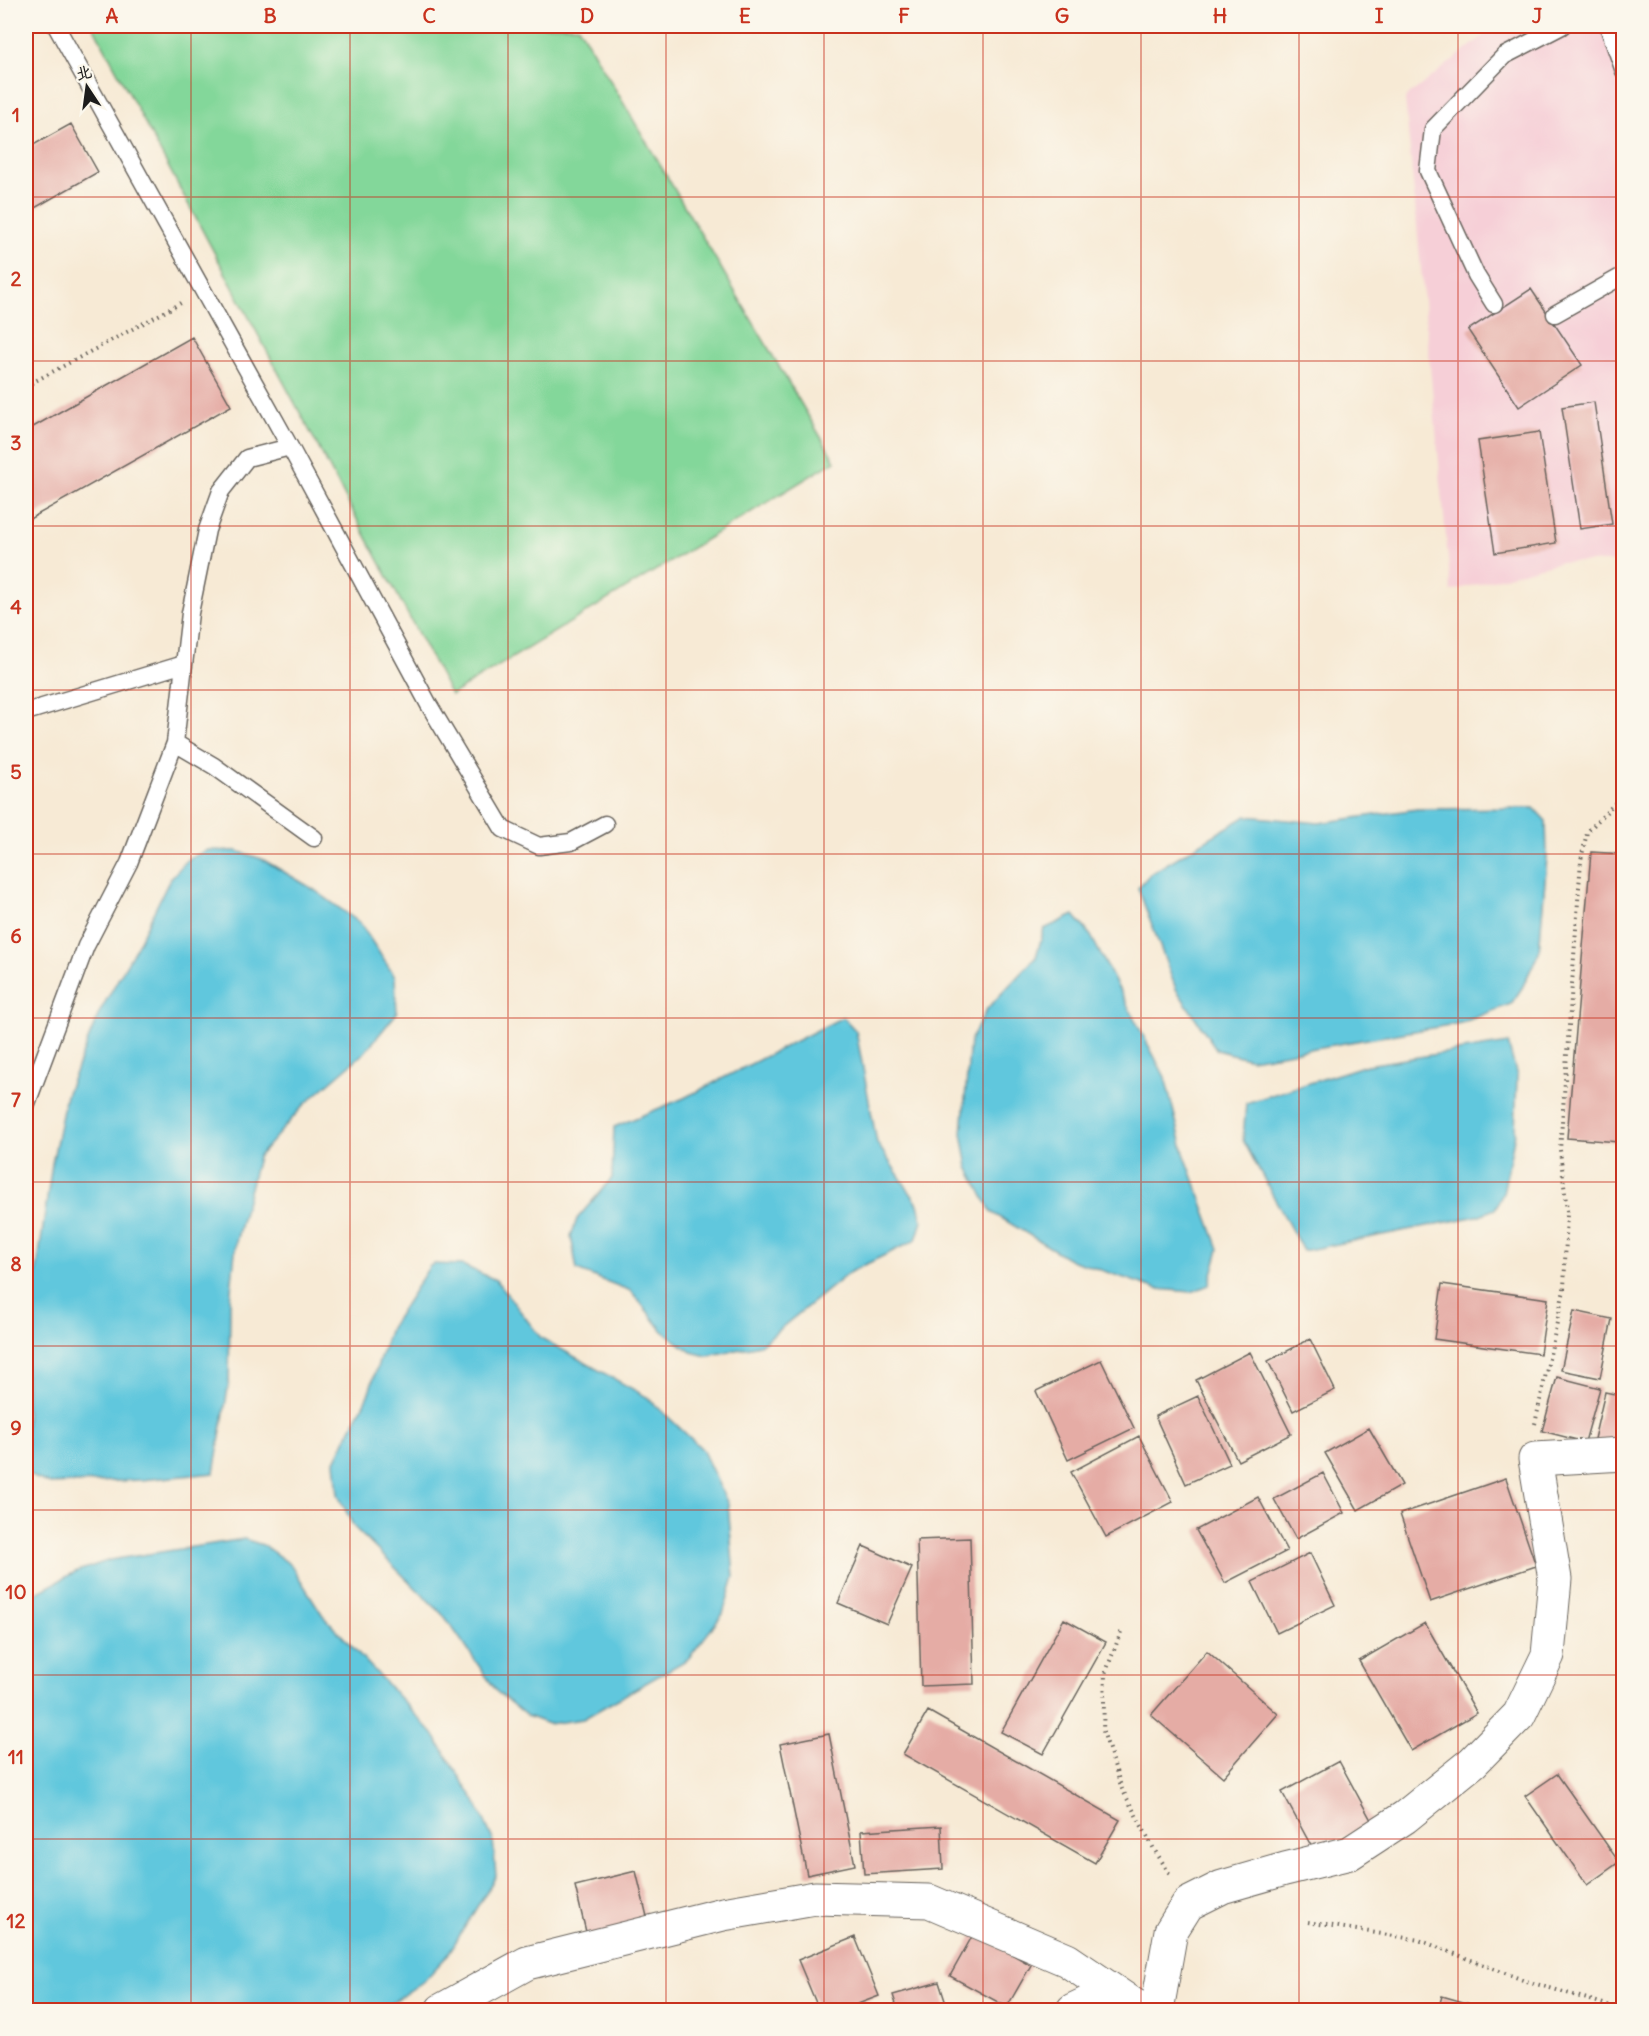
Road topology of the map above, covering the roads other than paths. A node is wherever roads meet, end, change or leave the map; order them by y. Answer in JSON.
{"nodes":[{"id":1,"x":56,"y":26,"type":"edge"},
{"id":2,"x":1562,"y":26,"type":"edge"},
{"id":3,"x":1608,"y":26,"type":"edge"},
{"id":4,"x":1623,"y":71,"type":"edge"},
{"id":5,"x":1623,"y":275,"type":"edge"},
{"id":6,"x":1494,"y":304,"type":"dead end"},
{"id":7,"x":1555,"y":314,"type":"dead end"},
{"id":8,"x":290,"y":447,"type":"junction"},
{"id":9,"x":184,"y":664,"type":"junction"},
{"id":10,"x":26,"y":712,"type":"edge"},
{"id":11,"x":175,"y":743,"type":"junction"},
{"id":12,"x":605,"y":824,"type":"dead end"},
{"id":13,"x":314,"y":838,"type":"dead end"},
{"id":14,"x":26,"y":1106,"type":"edge"},
{"id":15,"x":1623,"y":1455,"type":"edge"},
{"id":16,"x":1113,"y":1992,"type":"junction"},
{"id":17,"x":442,"y":2010,"type":"edge"},
{"id":18,"x":1073,"y":2010,"type":"edge"},
{"id":19,"x":1141,"y":2010,"type":"edge"},
{"id":20,"x":1157,"y":2010,"type":"edge"}],
"edges":[{"from":1,"to":8,"type":"lane"},
{"from":2,"to":6,"type":"lane"},
{"from":3,"to":4,"type":"lane"},
{"from":5,"to":7,"type":"lane"},
{"from":8,"to":9,"type":"lane"},
{"from":8,"to":12,"type":"lane"},
{"from":9,"to":10,"type":"lane"},
{"from":9,"to":11,"type":"lane"},
{"from":11,"to":13,"type":"lane"},
{"from":11,"to":14,"type":"lane"},
{"from":15,"to":20,"type":"street"},
{"from":16,"to":17,"type":"street"},
{"from":16,"to":18,"type":"street"},
{"from":16,"to":19,"type":"street"}]}
